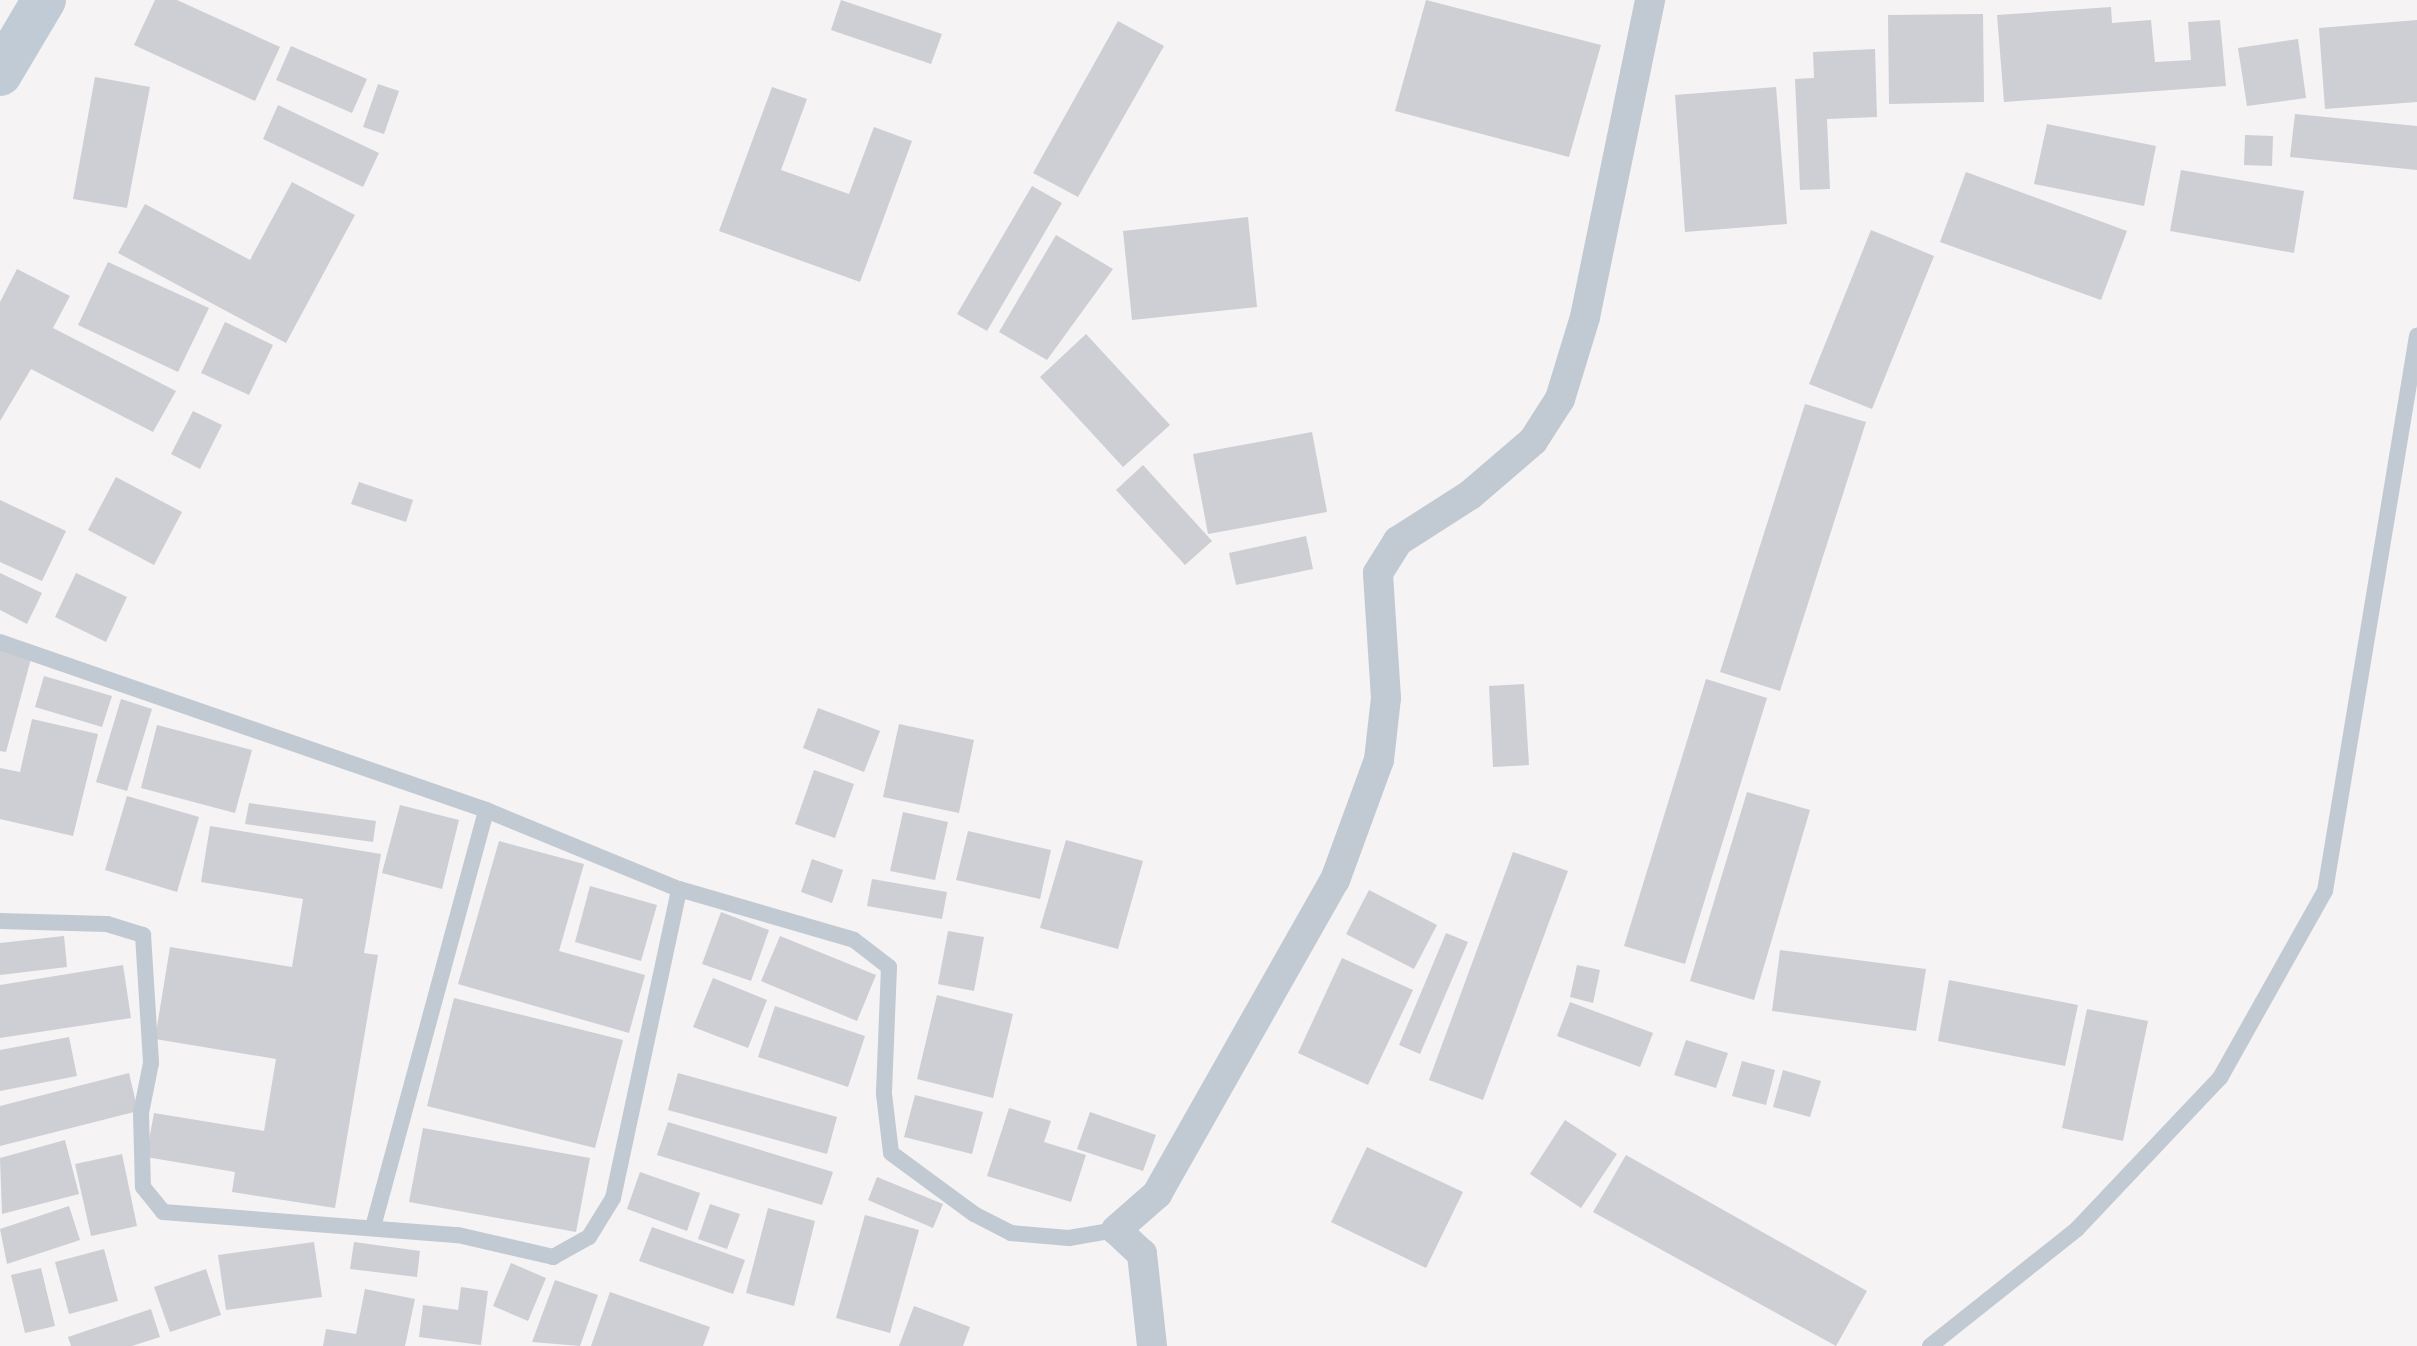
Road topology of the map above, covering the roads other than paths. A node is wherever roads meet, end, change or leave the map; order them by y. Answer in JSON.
{"nodes":[{"id":1,"x":44,"y":0,"type":"edge"},
{"id":2,"x":1650,"y":0,"type":"edge"},
{"id":3,"x":0,"y":74,"type":"edge"},
{"id":4,"x":2417,"y":336,"type":"edge"},
{"id":5,"x":0,"y":642,"type":"edge"},
{"id":6,"x":486,"y":810,"type":"junction"},
{"id":7,"x":679,"y":889,"type":"junction"},
{"id":8,"x":0,"y":921,"type":"edge"},
{"id":9,"x":373,"y":1227,"type":"junction"},
{"id":10,"x":1116,"y":1230,"type":"junction"},
{"id":11,"x":1152,"y":1346,"type":"edge"},
{"id":12,"x":1930,"y":1346,"type":"edge"}],
"edges":[{"from":1,"to":3,"type":"main road"},
{"from":2,"to":10,"type":"street"},
{"from":4,"to":12,"type":"lane"},
{"from":5,"to":6,"type":"lane"},
{"from":6,"to":7,"type":"lane"},
{"from":6,"to":9,"type":"lane"},
{"from":7,"to":9,"type":"lane"},
{"from":7,"to":10,"type":"lane"},
{"from":8,"to":9,"type":"lane"},
{"from":10,"to":11,"type":"street"}]}
